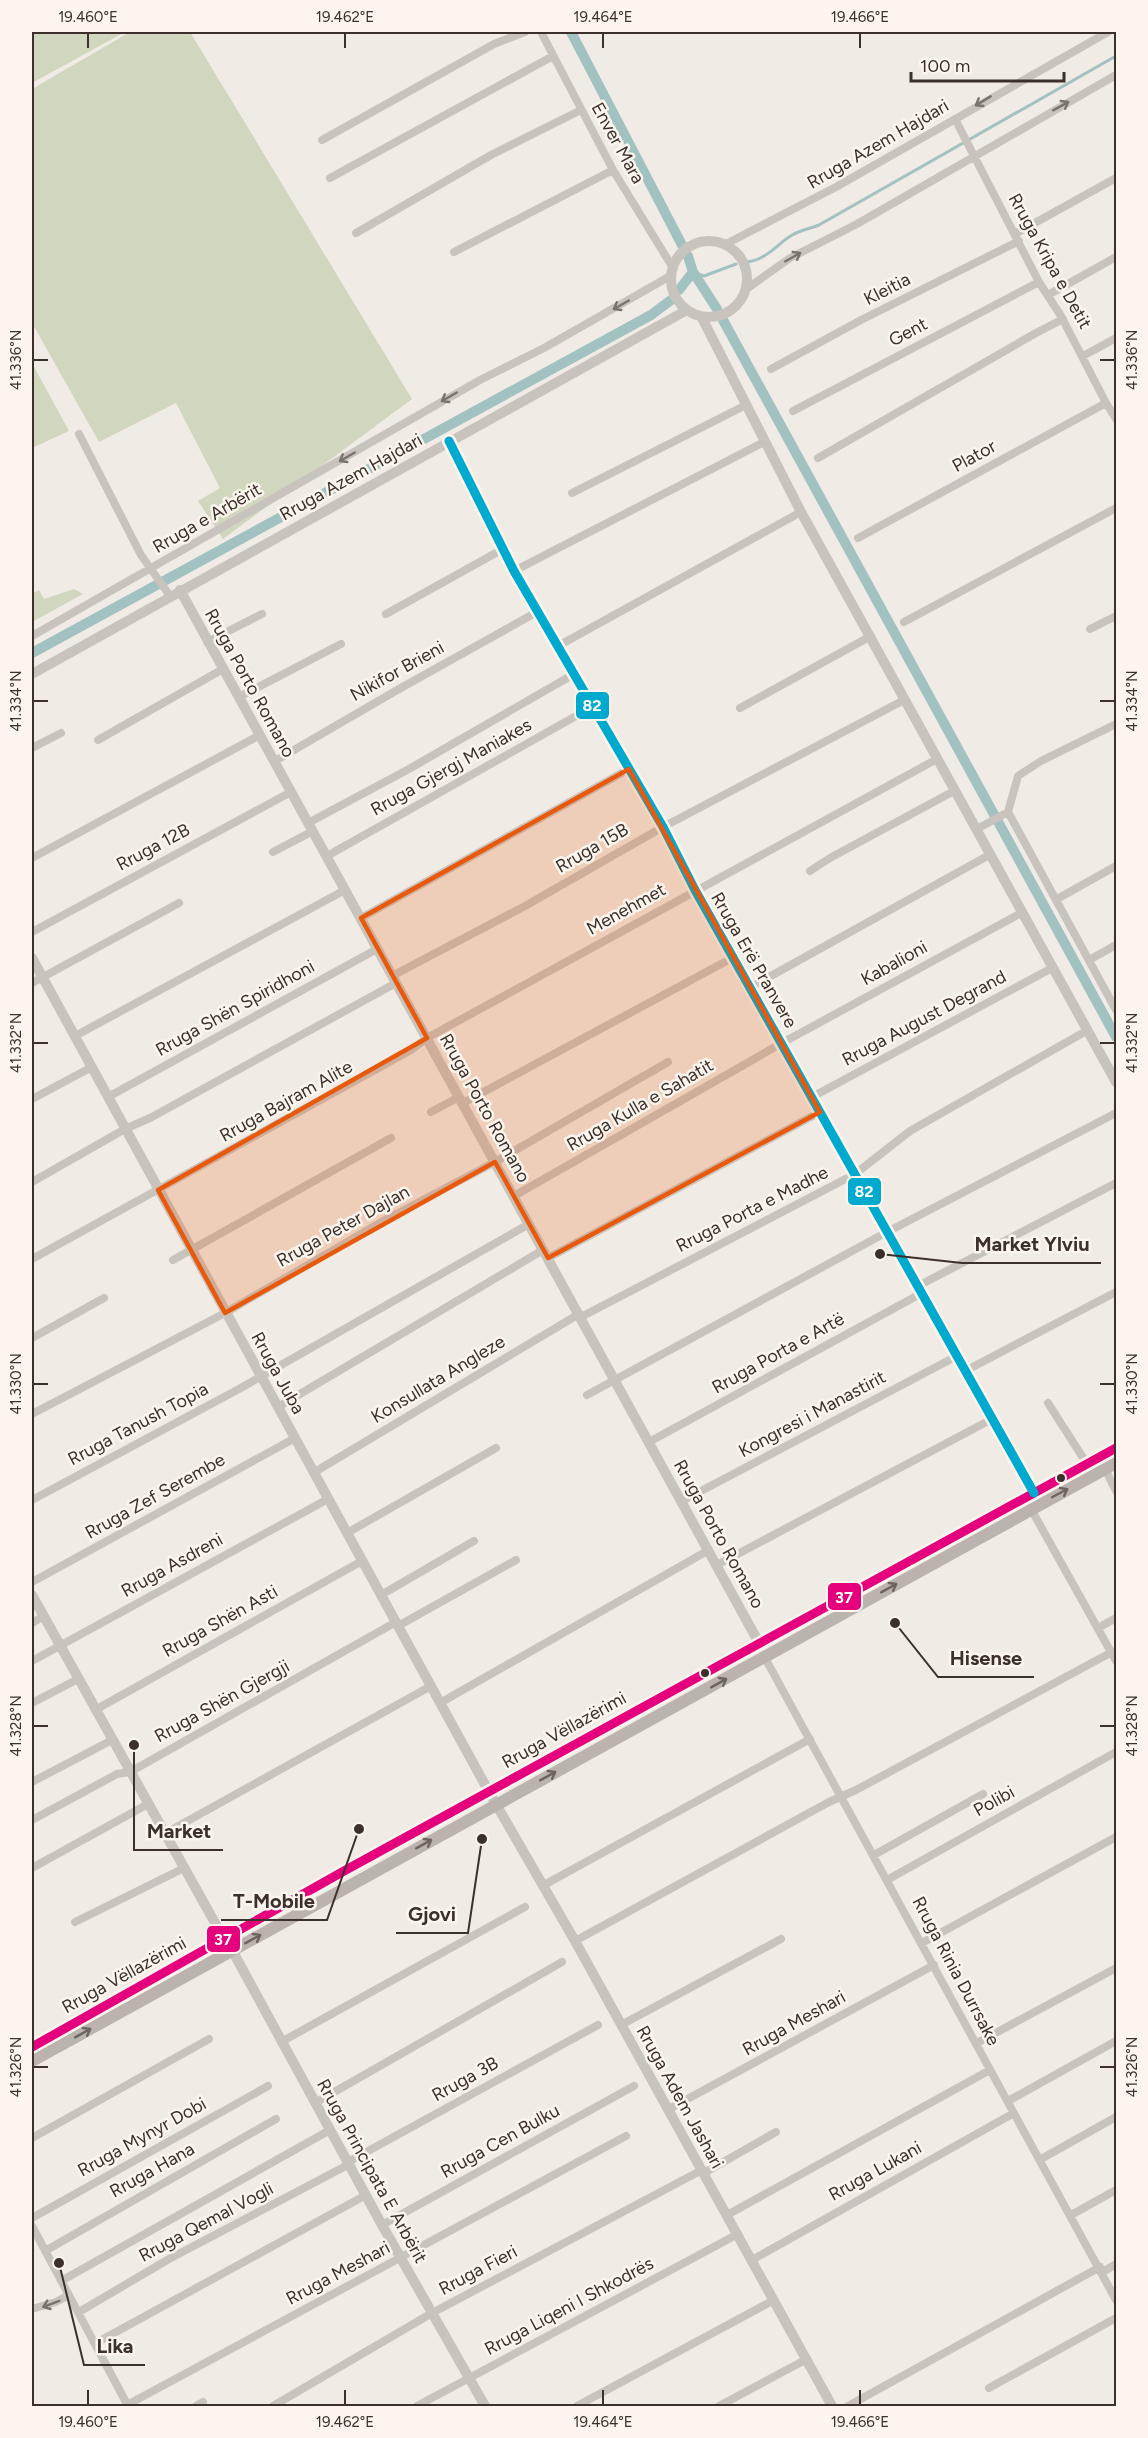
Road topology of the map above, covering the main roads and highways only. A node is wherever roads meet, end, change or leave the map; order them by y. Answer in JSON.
{"nodes":[{"id":1,"x":1116,"y":1448,"type":"edge"},
{"id":2,"x":1111,"y":1466,"type":"edge"},
{"id":3,"x":32,"y":2047,"type":"edge"},
{"id":4,"x":32,"y":2061,"type":"edge"}],
"edges":[{"from":1,"to":3,"type":"main road","name":"Rruga Vëllazërimi"},
{"from":4,"to":2,"type":"main road","name":"Rruga Vëllazërimi","one_way":true}]}
